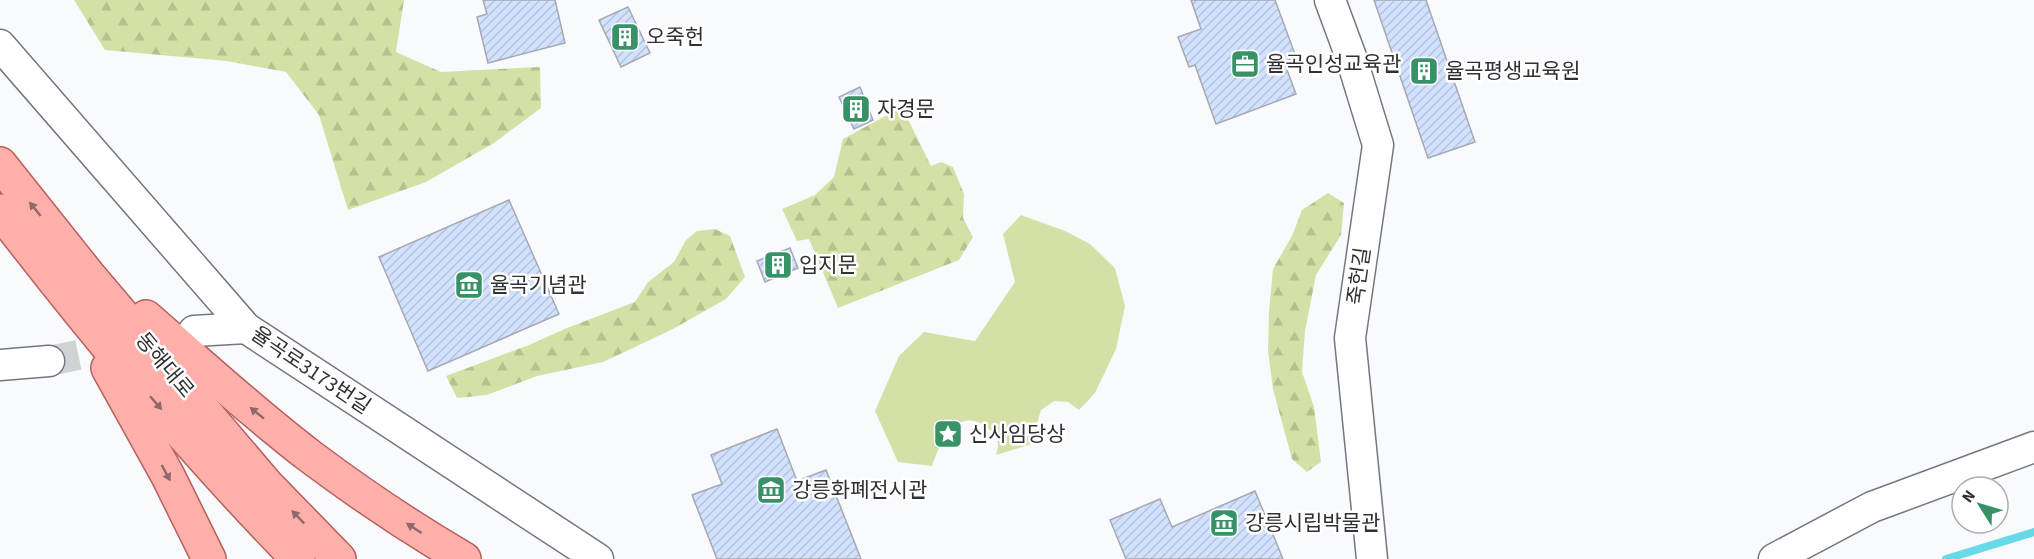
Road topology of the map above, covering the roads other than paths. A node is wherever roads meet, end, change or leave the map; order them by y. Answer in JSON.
{"nodes":[{"id":1,"x":1330,"y":0,"type":"edge"},
{"id":2,"x":0,"y":45,"type":"edge"},
{"id":3,"x":0,"y":164,"type":"edge"},
{"id":4,"x":0,"y":211,"type":"edge"},
{"id":5,"x":67,"y":249,"type":"junction"},
{"id":6,"x":77,"y":311,"type":"junction"},
{"id":7,"x":246,"y":328,"type":"junction"},
{"id":8,"x":194,"y":331,"type":"dead end"},
{"id":9,"x":49,"y":361,"type":"tunnel mouth"},
{"id":10,"x":0,"y":365,"type":"edge"},
{"id":11,"x":2034,"y":447,"type":"edge"},
{"id":12,"x":209,"y":559,"type":"edge"},
{"id":13,"x":298,"y":559,"type":"edge"},
{"id":14,"x":339,"y":559,"type":"edge"},
{"id":15,"x":464,"y":559,"type":"edge"},
{"id":16,"x":598,"y":559,"type":"edge"},
{"id":17,"x":1372,"y":559,"type":"edge"},
{"id":18,"x":1774,"y":559,"type":"edge"}],
"edges":[{"from":1,"to":17,"type":"street","name":"죽헌길"},
{"from":2,"to":7,"type":"street","name":"율곡로3173번길"},
{"from":5,"to":3,"type":"main road","name":"동해대로","one_way":true},
{"from":4,"to":6,"type":"main road","name":"동해대로"},
{"from":14,"to":5,"type":"main road","name":"동해대로","one_way":true},
{"from":15,"to":5,"type":"main road","one_way":true},
{"from":6,"to":12,"type":"main road","one_way":true},
{"from":6,"to":13,"type":"main road","name":"동해대로","one_way":true},
{"from":7,"to":8,"type":"street"},
{"from":7,"to":16,"type":"street","name":"율곡로3173번길"},
{"from":9,"to":10,"type":"street"},
{"from":11,"to":18,"type":"street"}]}
